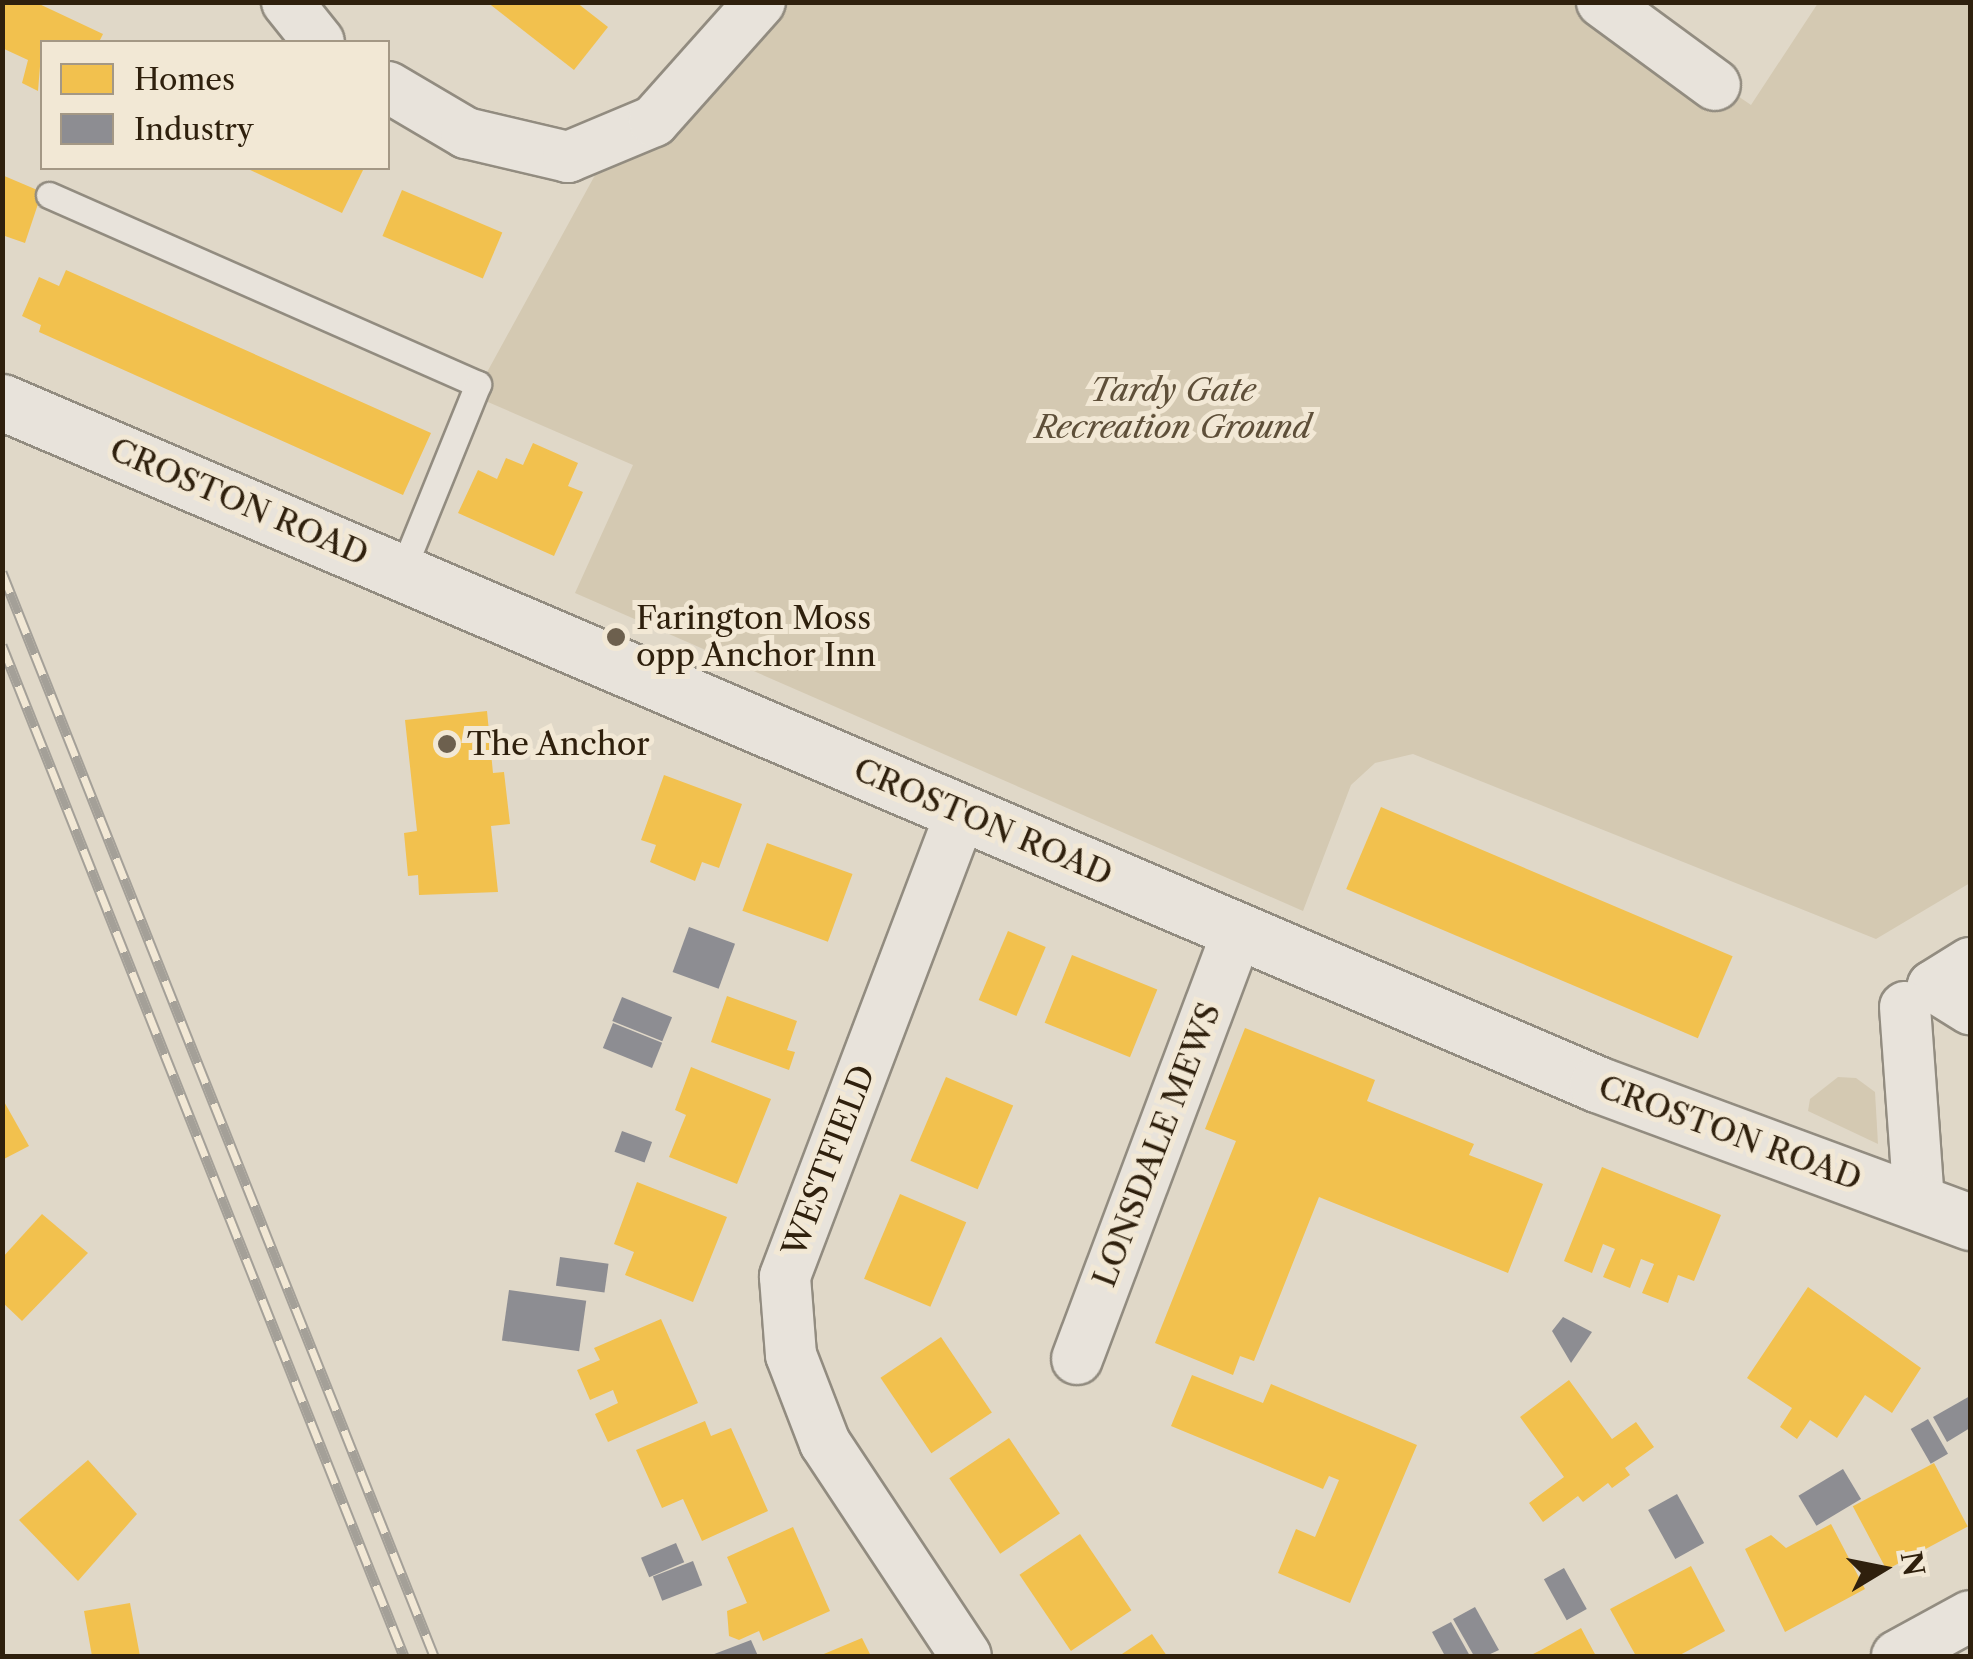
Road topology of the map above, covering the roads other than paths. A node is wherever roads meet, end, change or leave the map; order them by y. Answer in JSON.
{"nodes":[{"id":1,"x":287,"y":2,"type":"edge"},
{"id":2,"x":760,"y":2,"type":"edge"},
{"id":3,"x":1602,"y":2,"type":"edge"},
{"id":4,"x":317,"y":40,"type":"edge"},
{"id":5,"x":1714,"y":85,"type":"dead end"},
{"id":6,"x":390,"y":88,"type":"edge"},
{"id":7,"x":49,"y":196,"type":"dead end"},
{"id":8,"x":2,"y":402,"type":"edge"},
{"id":9,"x":402,"y":571,"type":"junction"},
{"id":10,"x":961,"y":813,"type":"junction"},
{"id":11,"x":1238,"y":931,"type":"junction"},
{"id":12,"x":1970,"y":962,"type":"edge"},
{"id":13,"x":1905,"y":1006,"type":"dead end"},
{"id":14,"x":1970,"y":1009,"type":"edge"},
{"id":15,"x":1919,"y":1204,"type":"junction"},
{"id":16,"x":1970,"y":1222,"type":"edge"},
{"id":17,"x":1077,"y":1359,"type":"dead end"},
{"id":18,"x":1970,"y":1616,"type":"edge"},
{"id":19,"x":966,"y":1656,"type":"edge"},
{"id":20,"x":1896,"y":1656,"type":"edge"}],
"edges":[{"from":1,"to":4,"type":"street"},
{"from":2,"to":6,"type":"street"},
{"from":3,"to":5,"type":"street"},
{"from":7,"to":9,"type":"lane"},
{"from":8,"to":9,"type":"street","name":"CROSTON ROAD"},
{"from":9,"to":10,"type":"street","name":"CROSTON ROAD"},
{"from":10,"to":11,"type":"street","name":"CROSTON ROAD"},
{"from":10,"to":19,"type":"street","name":"WESTFIELD"},
{"from":11,"to":15,"type":"street","name":"CROSTON ROAD"},
{"from":11,"to":17,"type":"street","name":"LONSDALE MEWS"},
{"from":12,"to":14,"type":"street"},
{"from":13,"to":15,"type":"street"},
{"from":15,"to":16,"type":"street","name":"CROSTON ROAD"},
{"from":18,"to":20,"type":"street"}]}
